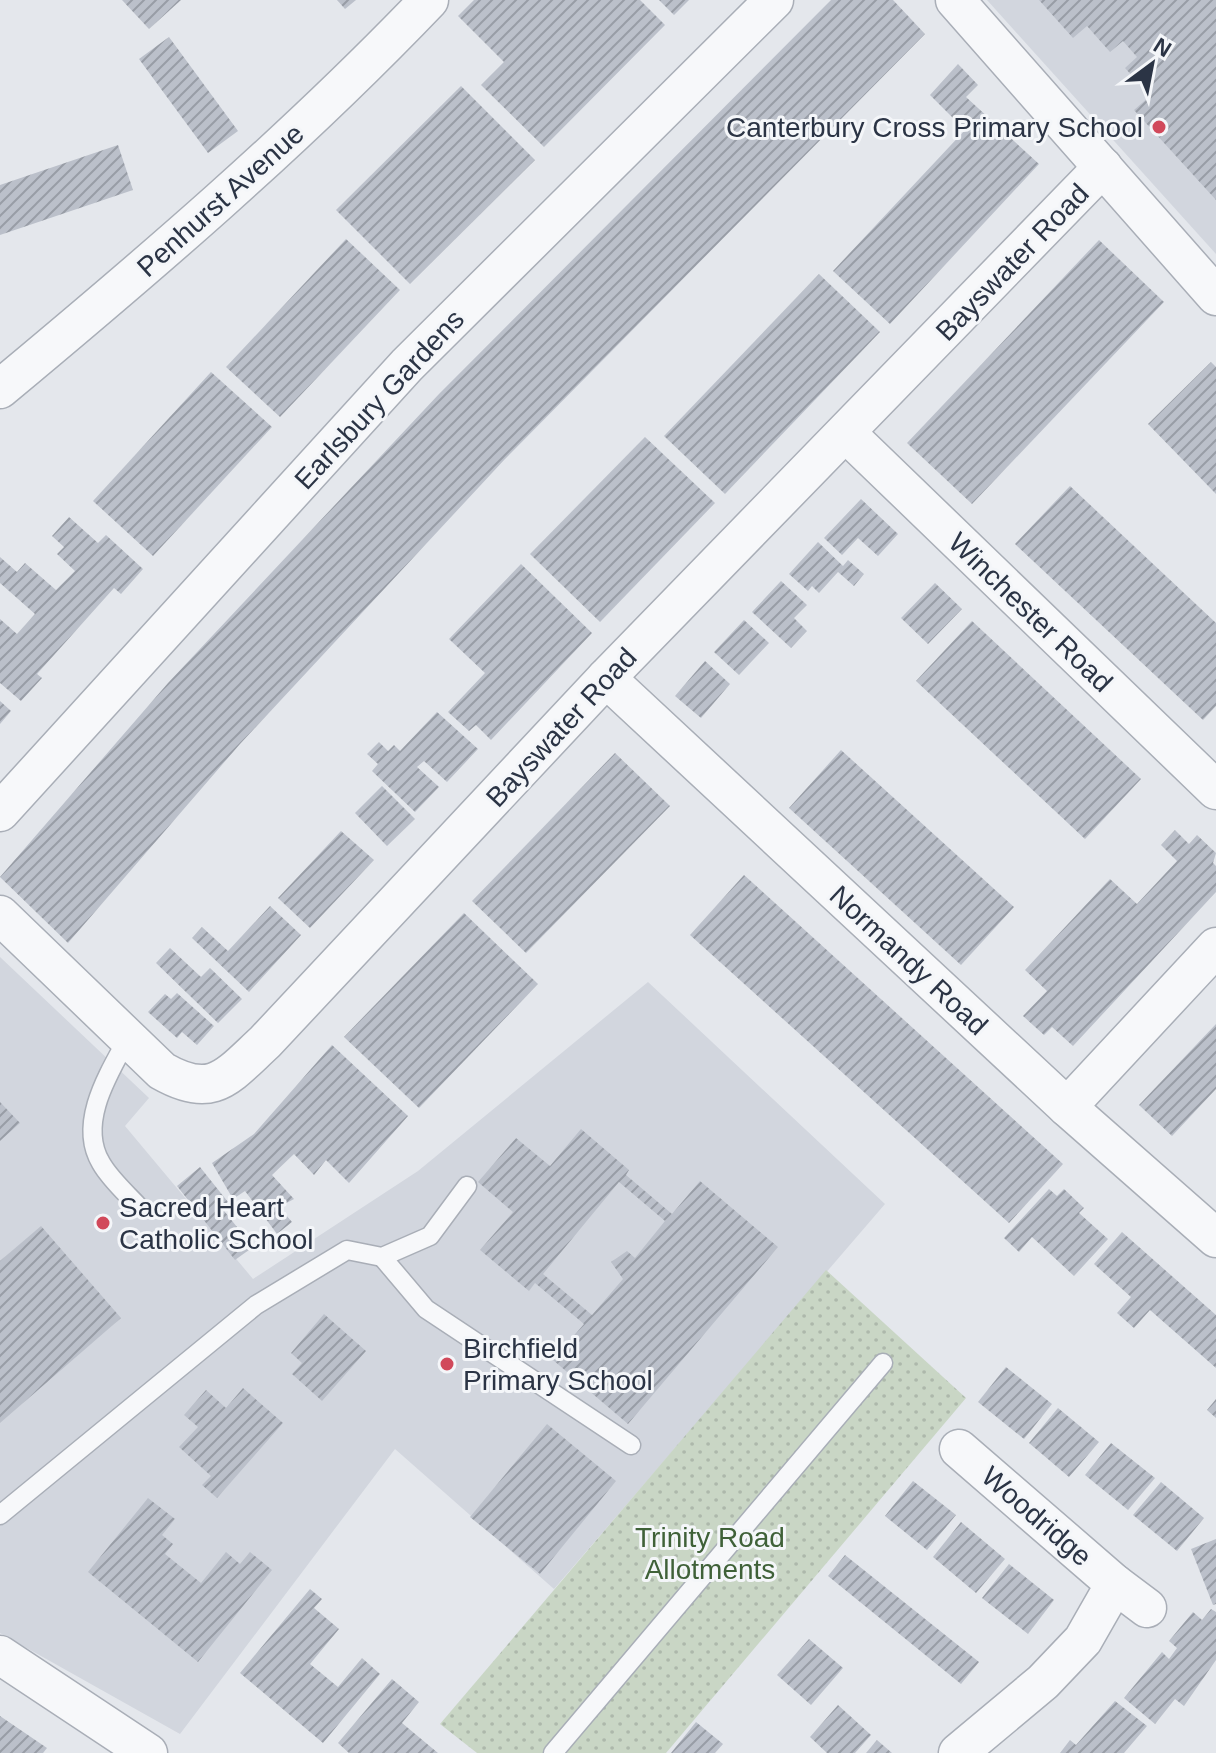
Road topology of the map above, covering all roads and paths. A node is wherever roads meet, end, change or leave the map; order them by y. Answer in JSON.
{"nodes":[{"id":1,"x":429,"y":0,"type":"edge"},
{"id":2,"x":774,"y":0,"type":"edge"},
{"id":3,"x":955,"y":0,"type":"edge"},
{"id":4,"x":1103,"y":167,"type":"junction"},
{"id":5,"x":1216,"y":296,"type":"edge"},
{"id":6,"x":0,"y":389,"type":"edge"},
{"id":7,"x":847,"y":434,"type":"junction"},
{"id":8,"x":606,"y":678,"type":"junction"},
{"id":9,"x":1216,"y":790,"type":"edge"},
{"id":10,"x":0,"y":812,"type":"edge"},
{"id":11,"x":0,"y":915,"type":"edge"},
{"id":12,"x":1216,"y":947,"type":"edge"},
{"id":13,"x":128,"y":1038,"type":"junction"},
{"id":14,"x":1067,"y":1107,"type":"junction"},
{"id":15,"x":467,"y":1186,"type":"dead end"},
{"id":16,"x":138,"y":1206,"type":"dead end"},
{"id":17,"x":1216,"y":1238,"type":"edge"},
{"id":18,"x":382,"y":1257,"type":"junction"},
{"id":19,"x":883,"y":1363,"type":"dead end"},
{"id":20,"x":631,"y":1445,"type":"dead end"},
{"id":21,"x":959,"y":1449,"type":"dead end"},
{"id":22,"x":0,"y":1515,"type":"edge"},
{"id":23,"x":1115,"y":1584,"type":"junction"},
{"id":24,"x":1147,"y":1608,"type":"dead end"},
{"id":25,"x":0,"y":1655,"type":"edge"},
{"id":26,"x":148,"y":1753,"type":"edge"},
{"id":27,"x":553,"y":1753,"type":"edge"},
{"id":28,"x":958,"y":1753,"type":"edge"}],
"edges":[{"from":1,"to":6,"type":"street","name":"Penhurst Avenue"},
{"from":2,"to":10,"type":"street","name":"Earlsbury Gardens"},
{"from":3,"to":4,"type":"street"},
{"from":4,"to":5,"type":"street"},
{"from":4,"to":7,"type":"street","name":"Bayswater Road"},
{"from":7,"to":8,"type":"street","name":"Bayswater Road"},
{"from":7,"to":9,"type":"street","name":"Winchester Road"},
{"from":8,"to":13,"type":"street","name":"Bayswater Road"},
{"from":8,"to":14,"type":"street","name":"Normandy Road"},
{"from":11,"to":13,"type":"street","name":"Bayswater Road"},
{"from":12,"to":14,"type":"street"},
{"from":13,"to":16,"type":"lane"},
{"from":14,"to":17,"type":"street","name":"Normandy Road"},
{"from":15,"to":18,"type":"lane"},
{"from":18,"to":20,"type":"lane"},
{"from":18,"to":22,"type":"lane"},
{"from":19,"to":27,"type":"lane"},
{"from":21,"to":23,"type":"street","name":"Woodridge"},
{"from":23,"to":24,"type":"street","name":"Woodridge"},
{"from":23,"to":28,"type":"street","name":"Woodridge"},
{"from":25,"to":26,"type":"street"}]}
